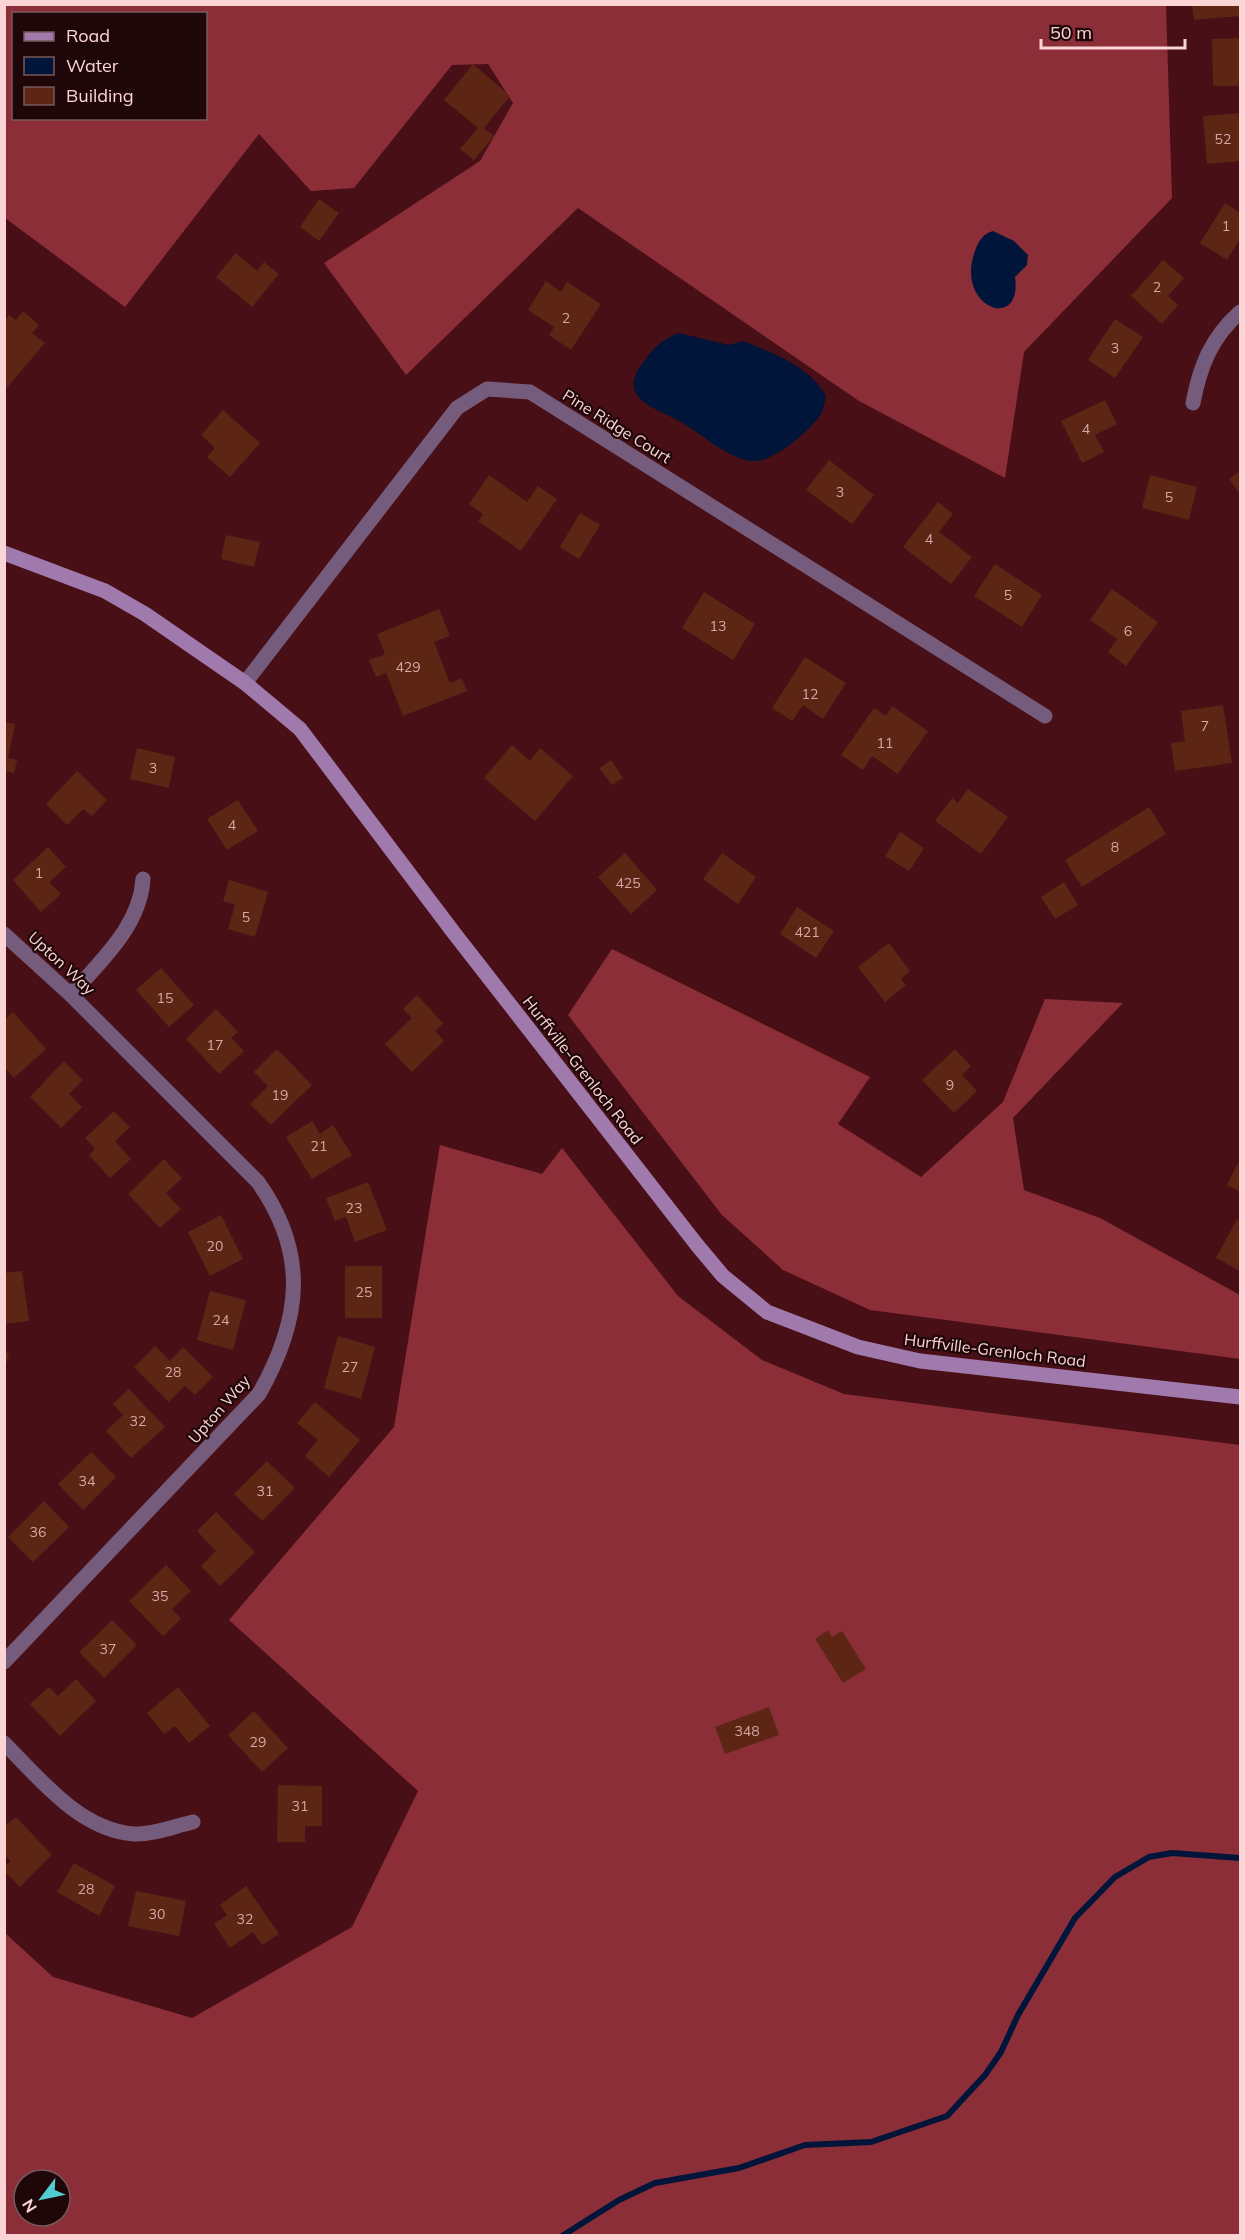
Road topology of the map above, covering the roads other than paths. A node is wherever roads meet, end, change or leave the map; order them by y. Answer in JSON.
{"nodes":[{"id":1,"x":1240,"y":312,"type":"edge"},
{"id":2,"x":1193,"y":404,"type":"dead end"},
{"id":3,"x":4,"y":553,"type":"edge"},
{"id":4,"x":245,"y":682,"type":"junction"},
{"id":5,"x":1046,"y":716,"type":"dead end"},
{"id":6,"x":143,"y":879,"type":"dead end"},
{"id":7,"x":4,"y":934,"type":"edge"},
{"id":8,"x":71,"y":995,"type":"junction"},
{"id":9,"x":1240,"y":1397,"type":"edge"},
{"id":10,"x":4,"y":1662,"type":"edge"},
{"id":11,"x":4,"y":1743,"type":"edge"},
{"id":12,"x":193,"y":1822,"type":"dead end"}],
"edges":[{"from":1,"to":2,"type":"street"},
{"from":3,"to":4,"type":"main road","name":"Hurffville-Grenloch Road"},
{"from":4,"to":5,"type":"street","name":"Pine Ridge Court"},
{"from":4,"to":9,"type":"main road","name":"Hurffville-Grenloch Road"},
{"from":6,"to":8,"type":"street"},
{"from":7,"to":8,"type":"street","name":"Upton Way"},
{"from":8,"to":10,"type":"street","name":"Upton Way"},
{"from":11,"to":12,"type":"street"}]}
